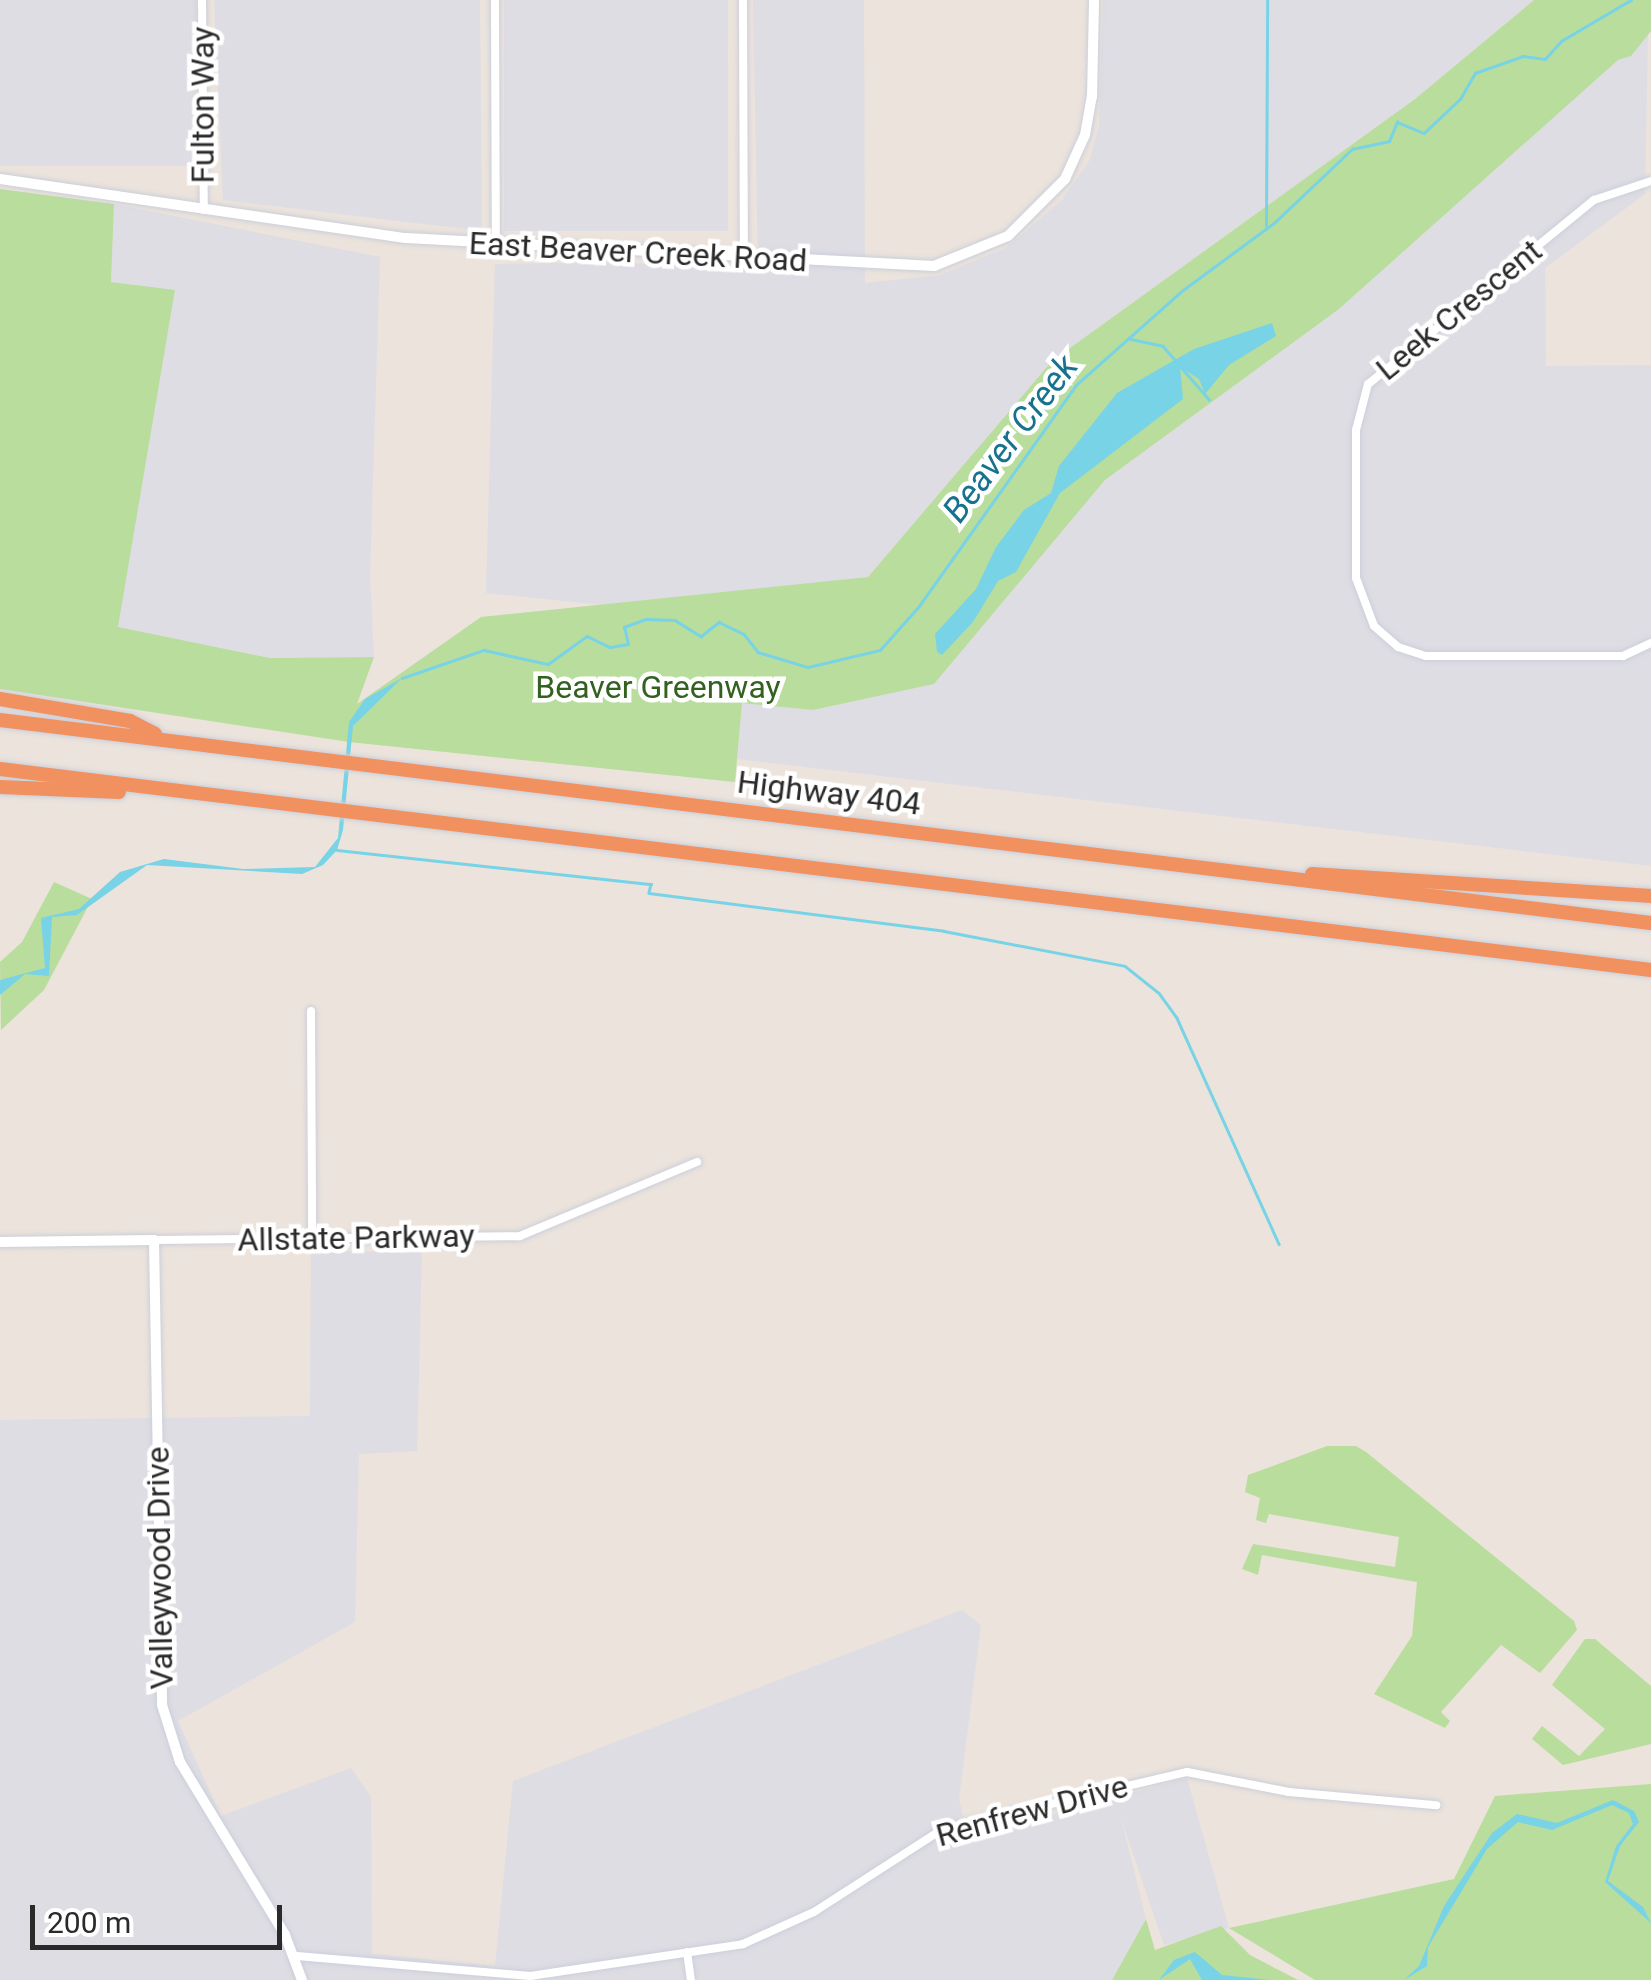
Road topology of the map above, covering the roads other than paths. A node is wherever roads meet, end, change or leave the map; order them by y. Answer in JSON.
{"nodes":[{"id":1,"x":202,"y":0,"type":"edge"},
{"id":2,"x":495,"y":0,"type":"edge"},
{"id":3,"x":743,"y":0,"type":"edge"},
{"id":4,"x":1094,"y":0,"type":"edge"},
{"id":5,"x":0,"y":179,"type":"edge"},
{"id":6,"x":1651,"y":181,"type":"edge"},
{"id":7,"x":204,"y":210,"type":"junction"},
{"id":8,"x":496,"y":244,"type":"junction"},
{"id":9,"x":744,"y":258,"type":"junction"},
{"id":10,"x":1651,"y":642,"type":"edge"},
{"id":11,"x":0,"y":699,"type":"edge"},
{"id":12,"x":0,"y":720,"type":"edge"},
{"id":13,"x":165,"y":739,"type":"junction"},
{"id":14,"x":0,"y":770,"type":"edge"},
{"id":15,"x":0,"y":787,"type":"edge"},
{"id":16,"x":227,"y":796,"type":"junction"},
{"id":17,"x":1227,"y":870,"type":"junction"},
{"id":18,"x":1651,"y":896,"type":"edge"},
{"id":19,"x":1651,"y":923,"type":"edge"},
{"id":20,"x":1651,"y":970,"type":"edge"},
{"id":21,"x":311,"y":1011,"type":"dead end"},
{"id":22,"x":697,"y":1162,"type":"dead end"},
{"id":23,"x":154,"y":1240,"type":"junction"},
{"id":24,"x":312,"y":1240,"type":"junction"},
{"id":25,"x":0,"y":1242,"type":"edge"},
{"id":26,"x":1436,"y":1804,"type":"dead end"},
{"id":27,"x":687,"y":1952,"type":"junction"},
{"id":28,"x":296,"y":1956,"type":"junction"},
{"id":29,"x":302,"y":1980,"type":"edge"},
{"id":30,"x":690,"y":1980,"type":"edge"}],
"edges":[{"from":1,"to":7,"type":"street","name":"Fulton Way"},
{"from":2,"to":8,"type":"street"},
{"from":3,"to":9,"type":"street"},
{"from":4,"to":9,"type":"street","name":"East Beaver Creek Road"},
{"from":5,"to":7,"type":"street","name":"East Beaver Creek Road"},
{"from":6,"to":10,"type":"street","name":"Leek Crescent"},
{"from":7,"to":8,"type":"street","name":"East Beaver Creek Road"},
{"from":8,"to":9,"type":"street","name":"East Beaver Creek Road"},
{"from":11,"to":13,"type":"highway"},
{"from":12,"to":13,"type":"highway","name":"Highway 404"},
{"from":13,"to":17,"type":"highway","name":"Highway 404"},
{"from":14,"to":16,"type":"highway"},
{"from":15,"to":16,"type":"highway"},
{"from":16,"to":20,"type":"highway"},
{"from":17,"to":18,"type":"highway"},
{"from":17,"to":19,"type":"highway","name":"Highway 404"},
{"from":21,"to":24,"type":"street"},
{"from":22,"to":24,"type":"street","name":"Allstate Parkway"},
{"from":23,"to":24,"type":"street","name":"Allstate Parkway"},
{"from":23,"to":25,"type":"street","name":"Allstate Parkway"},
{"from":23,"to":28,"type":"street","name":"Valleywood Drive"},
{"from":26,"to":27,"type":"street","name":"Renfrew Drive"},
{"from":27,"to":28,"type":"street","name":"Renfrew Drive"},
{"from":27,"to":30,"type":"street"},
{"from":28,"to":29,"type":"street","name":"Valleywood Drive"}]}
